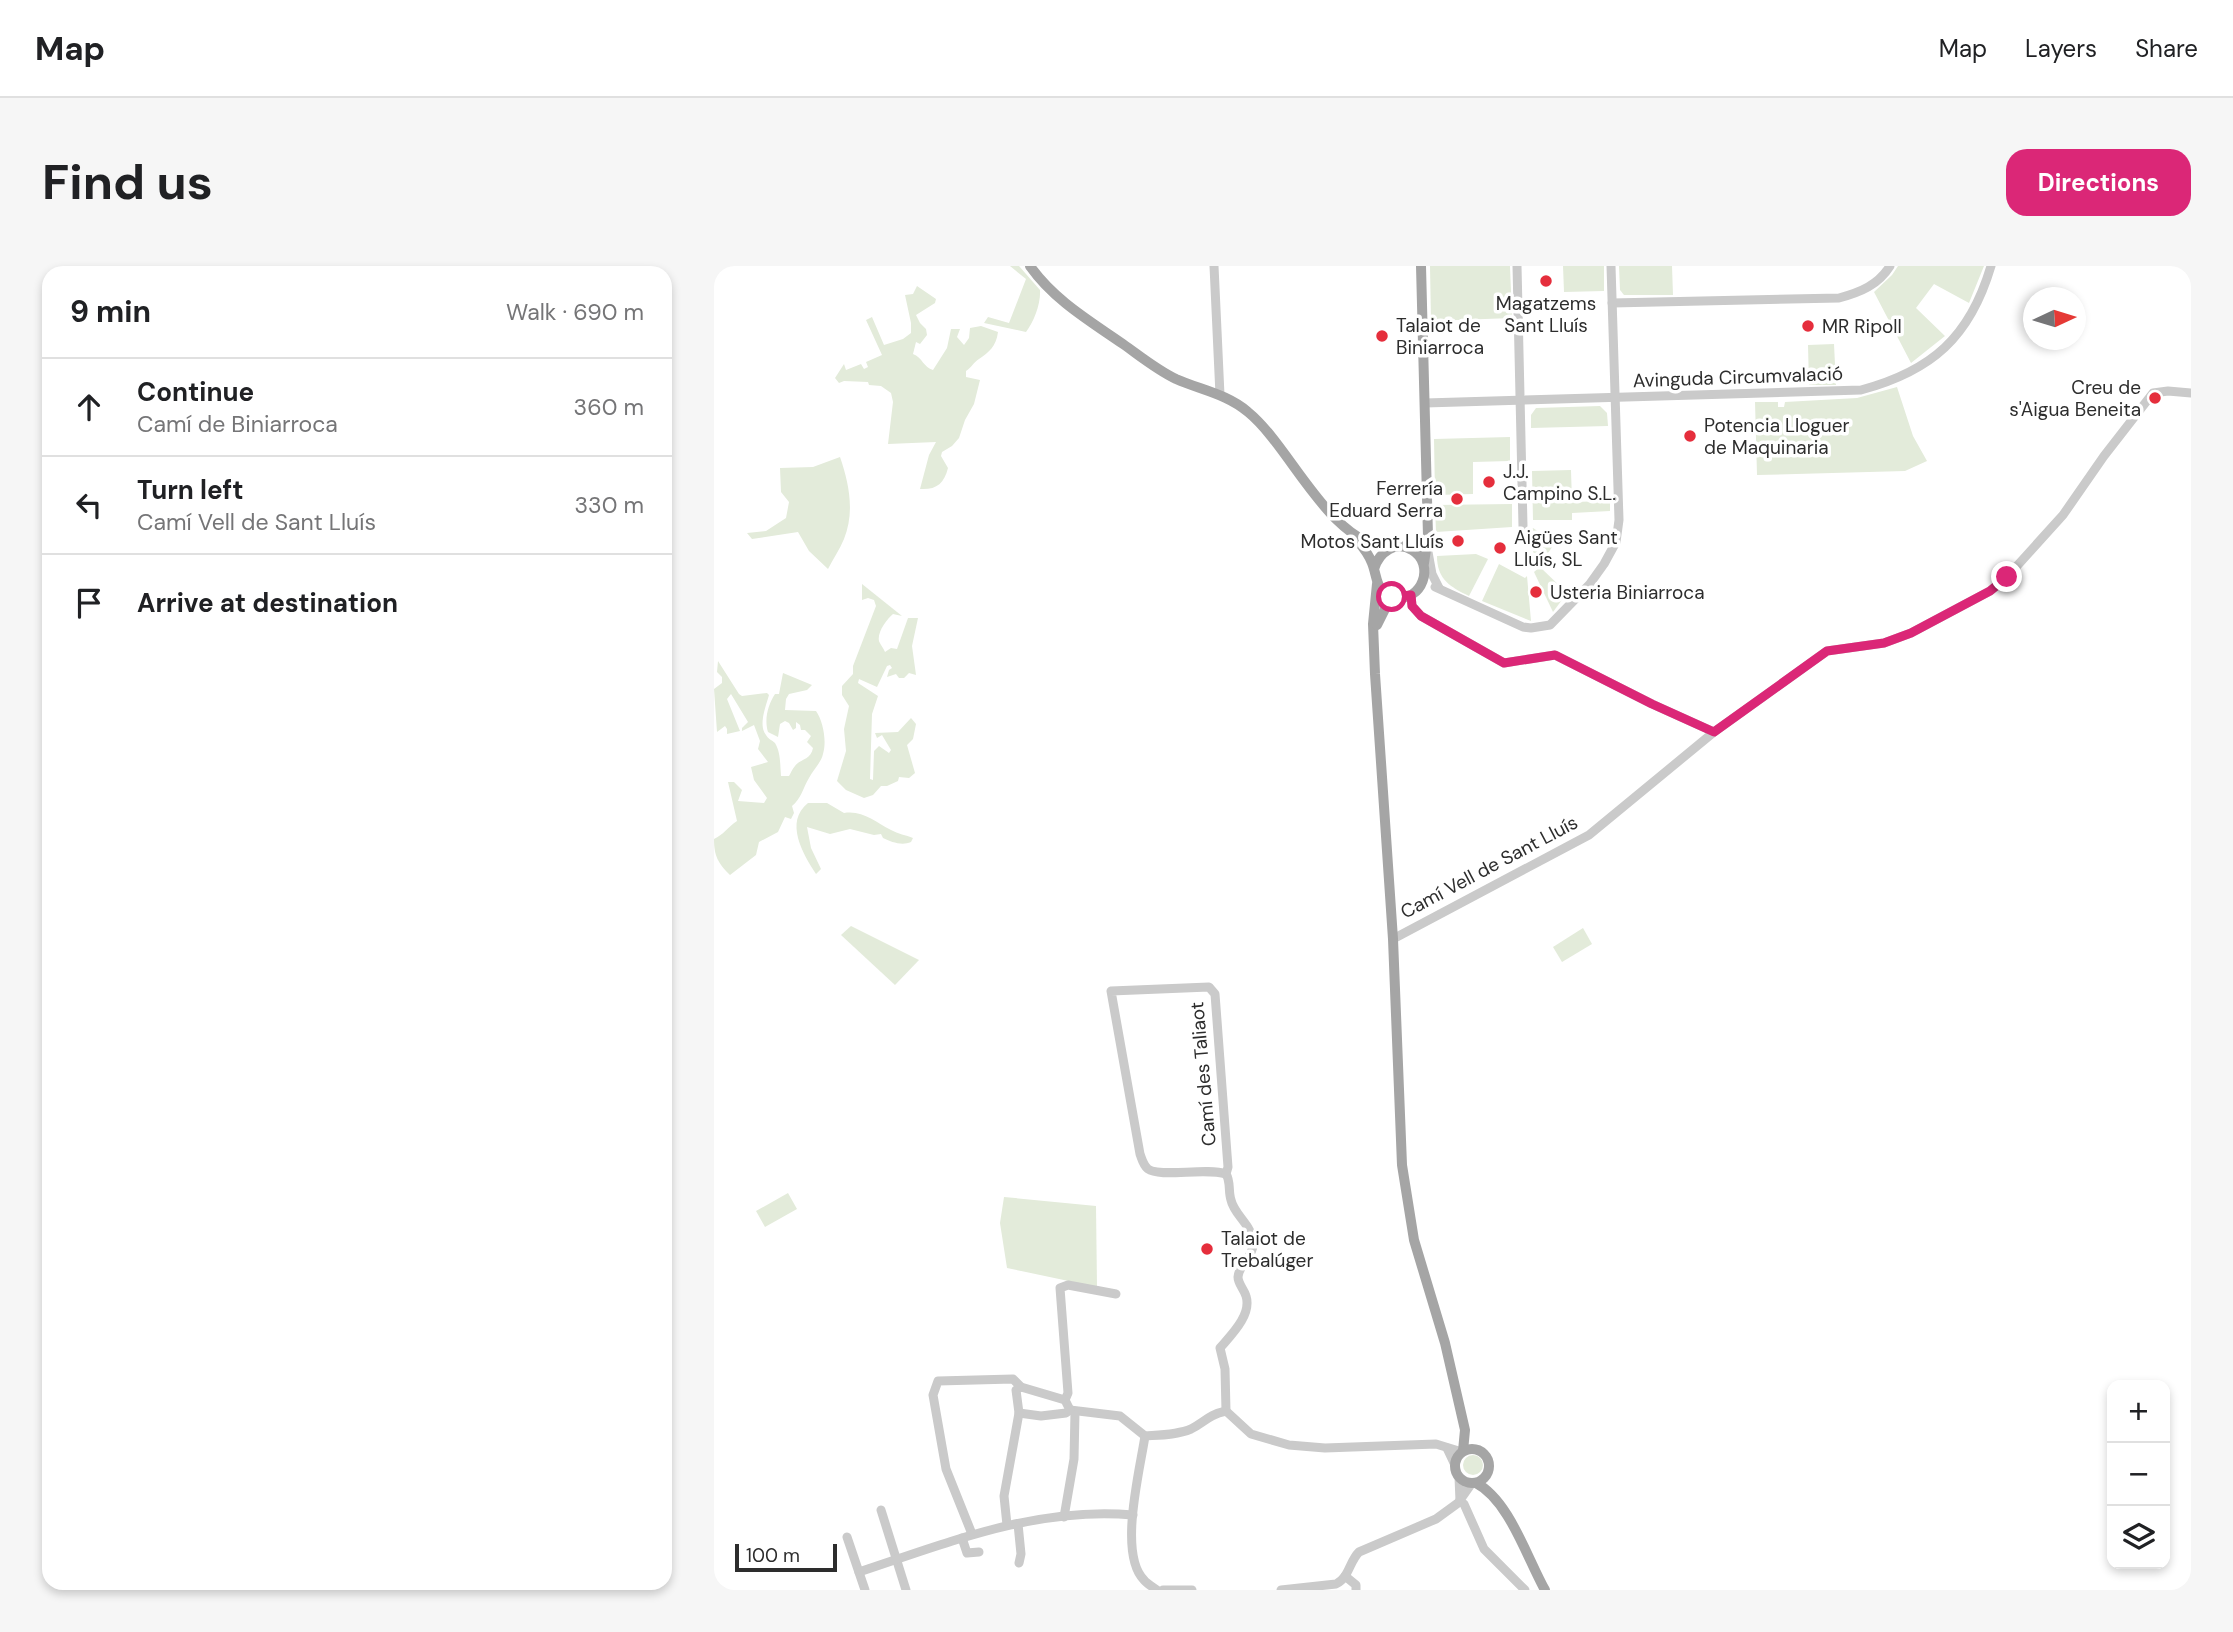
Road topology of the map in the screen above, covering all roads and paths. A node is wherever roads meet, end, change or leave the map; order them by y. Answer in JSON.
{"nodes":[{"id":1,"x":1030,"y":266,"type":"edge"},
{"id":2,"x":1213,"y":266,"type":"edge"},
{"id":3,"x":1421,"y":266,"type":"edge"},
{"id":4,"x":1517,"y":266,"type":"edge"},
{"id":5,"x":1611,"y":266,"type":"edge"},
{"id":6,"x":1890,"y":266,"type":"edge"},
{"id":7,"x":1991,"y":266,"type":"edge"},
{"id":8,"x":1612,"y":303,"type":"junction"},
{"id":9,"x":2191,"y":393,"type":"edge"},
{"id":10,"x":1220,"y":395,"type":"junction"},
{"id":11,"x":1615,"y":398,"type":"junction"},
{"id":12,"x":1520,"y":400,"type":"junction"},
{"id":13,"x":1425,"y":403,"type":"junction"},
{"id":14,"x":1428,"y":524,"type":"junction"},
{"id":15,"x":1523,"y":526,"type":"dead end"},
{"id":16,"x":1351,"y":532,"type":"junction"},
{"id":17,"x":1428,"y":544,"type":"junction"},
{"id":18,"x":1405,"y":547,"type":"junction"},
{"id":19,"x":1390,"y":548,"type":"junction"},
{"id":20,"x":1423,"y":563,"type":"junction"},
{"id":21,"x":1374,"y":569,"type":"junction"},
{"id":22,"x":1423,"y":581,"type":"junction"},
{"id":23,"x":1377,"y":584,"type":"junction"},
{"id":24,"x":1438,"y":588,"type":"junction"},
{"id":25,"x":1411,"y":595,"type":"junction"},
{"id":26,"x":1399,"y":598,"type":"junction"},
{"id":27,"x":1374,"y":635,"type":"junction"},
{"id":28,"x":1714,"y":732,"type":"junction"},
{"id":29,"x":1393,"y":939,"type":"junction"},
{"id":30,"x":1226,"y":1174,"type":"junction"},
{"id":31,"x":1116,"y":1294,"type":"dead end"},
{"id":32,"x":1021,"y":1387,"type":"junction"},
{"id":33,"x":1070,"y":1407,"type":"junction"},
{"id":34,"x":1226,"y":1411,"type":"junction"},
{"id":35,"x":1019,"y":1413,"type":"junction"},
{"id":36,"x":1465,"y":1430,"type":"junction"},
{"id":37,"x":1145,"y":1436,"type":"junction"},
{"id":38,"x":1444,"y":1446,"type":"junction"},
{"id":39,"x":1480,"y":1450,"type":"junction"},
{"id":40,"x":1462,"y":1451,"type":"junction"},
{"id":41,"x":1455,"y":1465,"type":"junction"},
{"id":42,"x":1487,"y":1475,"type":"junction"},
{"id":43,"x":1459,"y":1477,"type":"junction"},
{"id":44,"x":1474,"y":1483,"type":"junction"},
{"id":45,"x":1492,"y":1494,"type":"junction"},
{"id":46,"x":1460,"y":1500,"type":"junction"},
{"id":47,"x":881,"y":1510,"type":"dead end"},
{"id":48,"x":1133,"y":1515,"type":"junction"},
{"id":49,"x":1064,"y":1517,"type":"junction"},
{"id":50,"x":1018,"y":1524,"type":"junction"},
{"id":51,"x":1007,"y":1525,"type":"junction"},
{"id":52,"x":972,"y":1534,"type":"junction"},
{"id":53,"x":848,"y":1537,"type":"dead end"},
{"id":54,"x":962,"y":1538,"type":"junction"},
{"id":55,"x":979,"y":1552,"type":"dead end"},
{"id":56,"x":896,"y":1560,"type":"junction"},
{"id":57,"x":1019,"y":1563,"type":"dead end"},
{"id":58,"x":859,"y":1572,"type":"junction"},
{"id":59,"x":1345,"y":1576,"type":"junction"},
{"id":60,"x":865,"y":1590,"type":"edge"},
{"id":61,"x":906,"y":1590,"type":"edge"},
{"id":62,"x":1157,"y":1590,"type":"edge"},
{"id":63,"x":1163,"y":1590,"type":"edge"},
{"id":64,"x":1192,"y":1590,"type":"edge"},
{"id":65,"x":1281,"y":1590,"type":"edge"},
{"id":66,"x":1356,"y":1590,"type":"edge"},
{"id":67,"x":1525,"y":1590,"type":"edge"},
{"id":68,"x":1545,"y":1590,"type":"edge"}],
"edges":[{"from":1,"to":10,"type":"main road"},
{"from":2,"to":10,"type":"street"},
{"from":3,"to":13,"type":"main road"},
{"from":4,"to":12,"type":"street"},
{"from":5,"to":8,"type":"street"},
{"from":6,"to":8,"type":"street"},
{"from":7,"to":11,"type":"street","name":"Avinguda Circumvalació"},
{"from":8,"to":11,"type":"street"},
{"from":9,"to":28,"type":"street","name":"Camí Vell de Sant Lluís"},
{"from":10,"to":16,"type":"main road"},
{"from":11,"to":12,"type":"street","name":"Avinguda Circumvalació"},
{"from":11,"to":24,"type":"street"},
{"from":12,"to":13,"type":"street","name":"Avinguda Circumvalació"},
{"from":12,"to":15,"type":"street"},
{"from":13,"to":14,"type":"main road"},
{"from":14,"to":17,"type":"main road"},
{"from":14,"to":18,"type":"main road"},
{"from":16,"to":19,"type":"main road"},
{"from":16,"to":21,"type":"main road"},
{"from":17,"to":20,"type":"main road"},
{"from":17,"to":24,"type":"street"},
{"from":18,"to":19,"type":"main road"},
{"from":18,"to":20,"type":"main road"},
{"from":19,"to":21,"type":"main road"},
{"from":20,"to":22,"type":"main road"},
{"from":21,"to":23,"type":"main road"},
{"from":22,"to":24,"type":"street"},
{"from":22,"to":25,"type":"main road"},
{"from":23,"to":26,"type":"main road"},
{"from":23,"to":27,"type":"main road"},
{"from":25,"to":26,"type":"main road"},
{"from":25,"to":28,"type":"street"},
{"from":26,"to":27,"type":"main road"},
{"from":27,"to":29,"type":"main road"},
{"from":28,"to":29,"type":"street","name":"Camí Vell de Sant Lluís"},
{"from":29,"to":36,"type":"main road"},
{"from":30,"to":30,"type":"street","name":"Camí des Taliaot"},
{"from":30,"to":34,"type":"street"},
{"from":31,"to":33,"type":"street"},
{"from":32,"to":33,"type":"street"},
{"from":32,"to":35,"type":"street"},
{"from":32,"to":52,"type":"street"},
{"from":33,"to":35,"type":"street"},
{"from":33,"to":37,"type":"street"},
{"from":33,"to":49,"type":"street"},
{"from":34,"to":37,"type":"street"},
{"from":34,"to":38,"type":"street"},
{"from":35,"to":51,"type":"street"},
{"from":36,"to":39,"type":"main road"},
{"from":36,"to":40,"type":"main road"},
{"from":37,"to":48,"type":"street"},
{"from":38,"to":40,"type":"street"},
{"from":38,"to":41,"type":"street"},
{"from":39,"to":40,"type":"main road"},
{"from":39,"to":42,"type":"main road"},
{"from":40,"to":41,"type":"main road"},
{"from":41,"to":43,"type":"main road"},
{"from":42,"to":44,"type":"main road"},
{"from":42,"to":45,"type":"main road"},
{"from":43,"to":44,"type":"main road"},
{"from":43,"to":46,"type":"street"},
{"from":44,"to":45,"type":"main road"},
{"from":44,"to":46,"type":"street"},
{"from":45,"to":68,"type":"main road"},
{"from":46,"to":59,"type":"street"},
{"from":46,"to":67,"type":"street"},
{"from":47,"to":56,"type":"street"},
{"from":48,"to":49,"type":"street"},
{"from":48,"to":62,"type":"street"},
{"from":49,"to":50,"type":"street"},
{"from":50,"to":51,"type":"street"},
{"from":50,"to":57,"type":"street"},
{"from":51,"to":52,"type":"street"},
{"from":52,"to":54,"type":"street"},
{"from":53,"to":58,"type":"street"},
{"from":54,"to":55,"type":"street"},
{"from":54,"to":56,"type":"street"},
{"from":56,"to":58,"type":"street"},
{"from":56,"to":61,"type":"street"},
{"from":58,"to":60,"type":"street"},
{"from":59,"to":65,"type":"street"},
{"from":59,"to":66,"type":"street"},
{"from":63,"to":64,"type":"street"}]}
